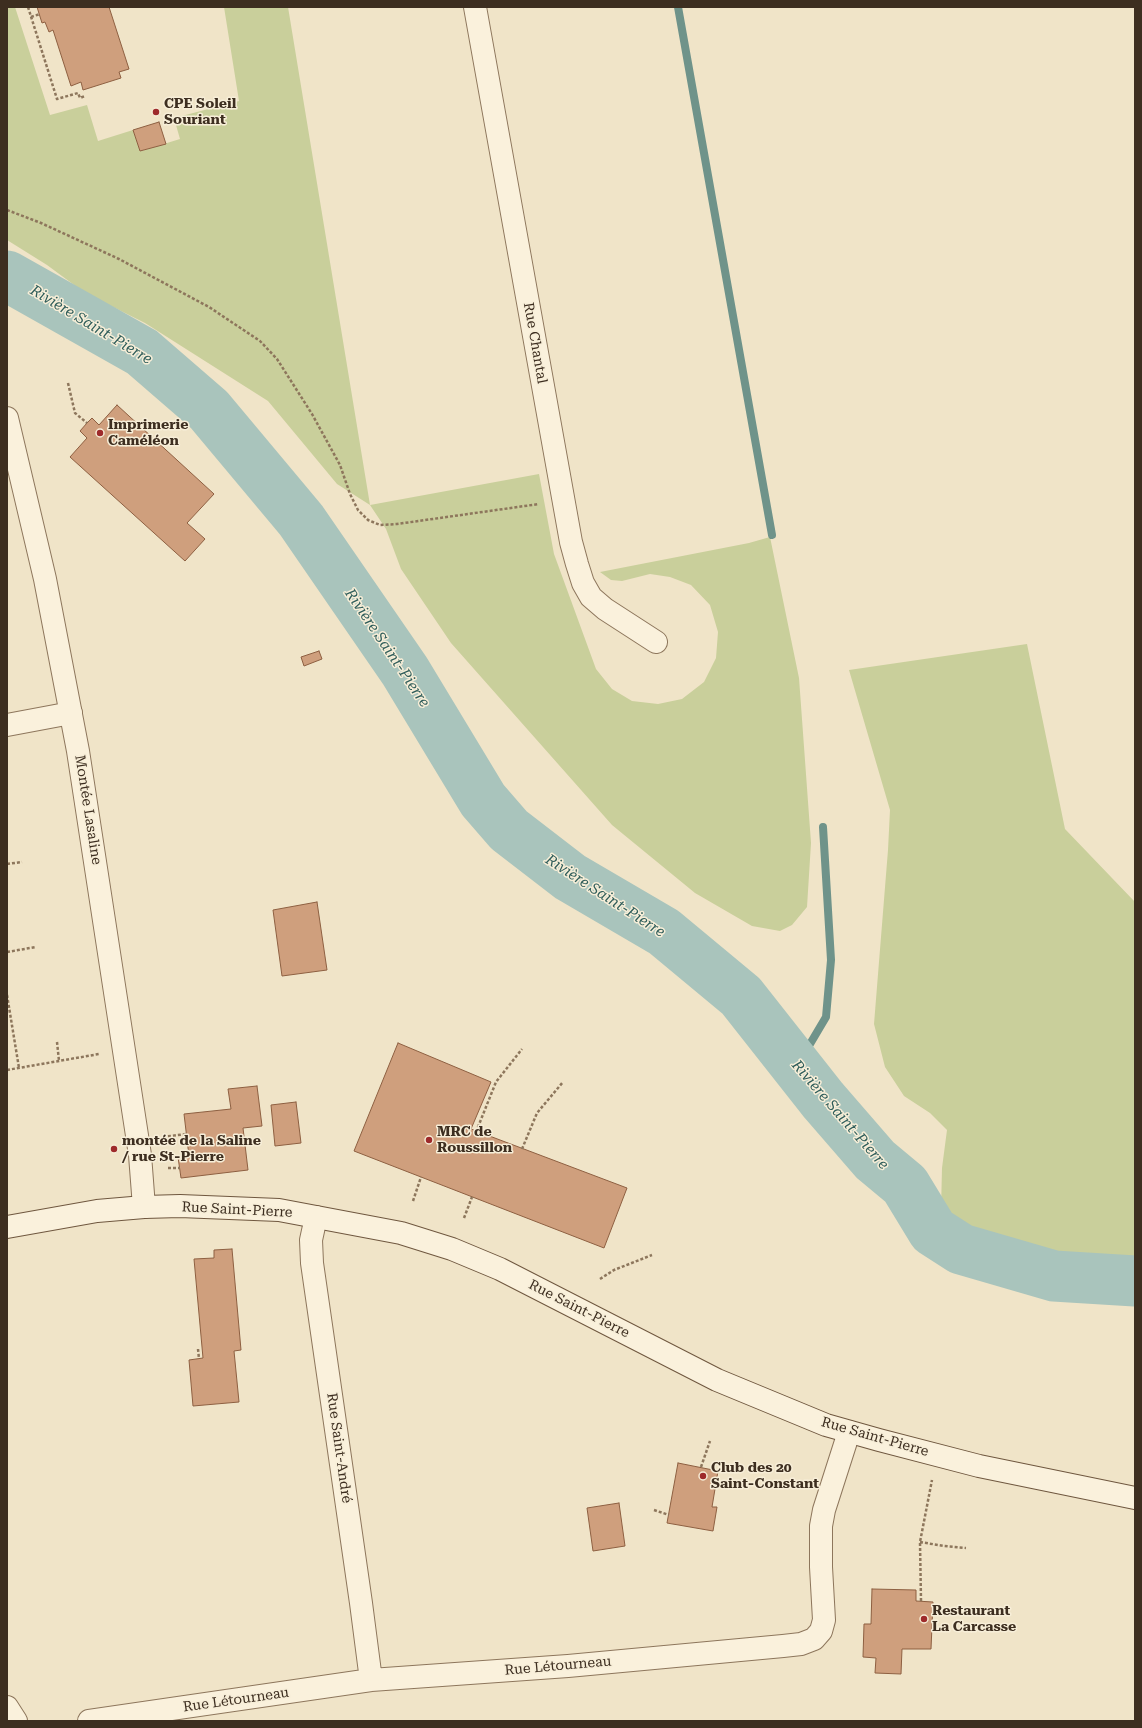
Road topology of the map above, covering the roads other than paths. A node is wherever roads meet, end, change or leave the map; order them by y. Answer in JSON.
{"nodes":[{"id":1,"x":475,"y":7,"type":"edge"},
{"id":2,"x":7,"y":418,"type":"edge"},
{"id":3,"x":656,"y":642,"type":"dead end"},
{"id":4,"x":71,"y":713,"type":"junction"},
{"id":5,"x":7,"y":725,"type":"edge"},
{"id":6,"x":144,"y":1207,"type":"junction"},
{"id":7,"x":316,"y":1216,"type":"junction"},
{"id":8,"x":7,"y":1227,"type":"edge"},
{"id":9,"x":850,"y":1432,"type":"junction"},
{"id":10,"x":1135,"y":1498,"type":"edge"},
{"id":11,"x":370,"y":1680,"type":"junction"},
{"id":12,"x":7,"y":1707,"type":"edge"},
{"id":13,"x":16,"y":1721,"type":"edge"},
{"id":14,"x":89,"y":1721,"type":"edge"}],
"edges":[{"from":1,"to":3,"type":"street","name":"Rue Chantal"},
{"from":2,"to":4,"type":"street","name":"Montée Lasaline"},
{"from":4,"to":5,"type":"street"},
{"from":4,"to":6,"type":"street","name":"Montée Lasaline"},
{"from":6,"to":7,"type":"street","name":"Rue Saint-Pierre"},
{"from":6,"to":8,"type":"street","name":"Rue Saint-Pierre"},
{"from":7,"to":9,"type":"street","name":"Rue Saint-Pierre"},
{"from":7,"to":11,"type":"street","name":"Rue Saint-André"},
{"from":9,"to":10,"type":"street","name":"Rue Saint-Pierre"},
{"from":9,"to":11,"type":"street","name":"Rue Létourneau"},
{"from":11,"to":14,"type":"street","name":"Rue Létourneau"},
{"from":12,"to":13,"type":"street"}]}
